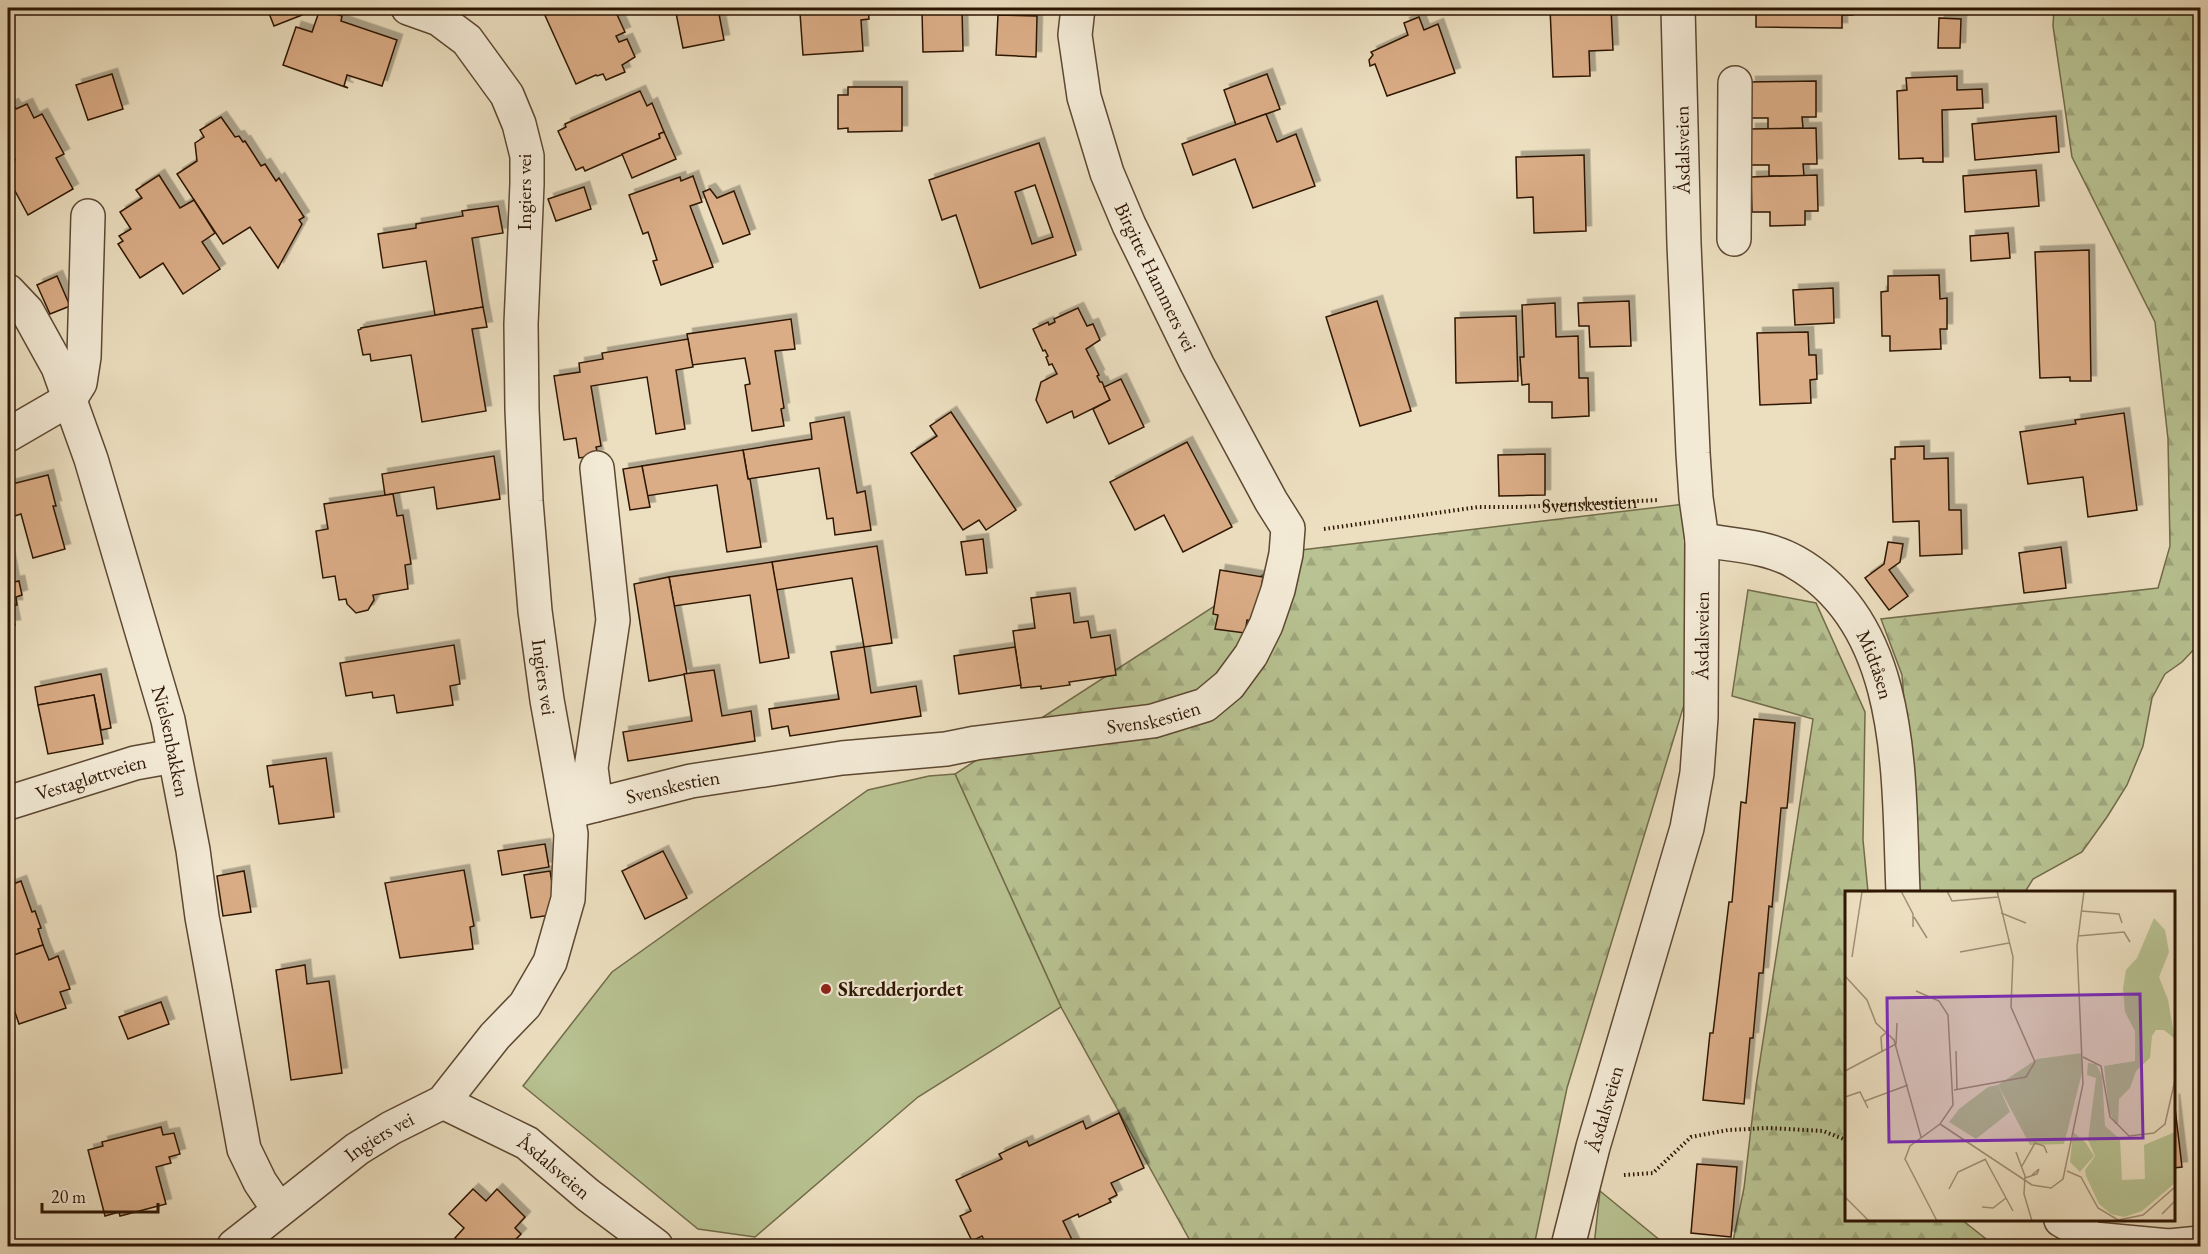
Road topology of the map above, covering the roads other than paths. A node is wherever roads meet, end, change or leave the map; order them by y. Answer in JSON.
{"nodes":[{"id":1,"x":408,"y":8,"type":"edge"},
{"id":2,"x":1078,"y":8,"type":"edge"},
{"id":3,"x":1678,"y":8,"type":"edge"},
{"id":4,"x":1735,"y":83,"type":"dead end"},
{"id":5,"x":88,"y":216,"type":"dead end"},
{"id":6,"x":1734,"y":239,"type":"dead end"},
{"id":7,"x":8,"y":291,"type":"edge"},
{"id":8,"x":70,"y":399,"type":"junction"},
{"id":9,"x":8,"y":435,"type":"edge"},
{"id":10,"x":597,"y":468,"type":"dead end"},
{"id":11,"x":1288,"y":528,"type":"joint"},
{"id":12,"x":1702,"y":540,"type":"junction"},
{"id":13,"x":174,"y":756,"type":"junction"},
{"id":14,"x":8,"y":803,"type":"edge"},
{"id":15,"x":582,"y":809,"type":"junction"},
{"id":16,"x":1903,"y":891,"type":"edge"},
{"id":17,"x":443,"y":1102,"type":"junction"},
{"id":18,"x":279,"y":1210,"type":"junction"},
{"id":19,"x":2063,"y":1221,"type":"edge"},
{"id":20,"x":2200,"y":1244,"type":"edge"},
{"id":21,"x":234,"y":1246,"type":"edge"},
{"id":22,"x":656,"y":1246,"type":"edge"},
{"id":23,"x":1568,"y":1246,"type":"edge"}],
"edges":[{"from":1,"to":15,"type":"street","name":"Ingiers vei"},
{"from":2,"to":11,"type":"street","name":"Birgitte Hammers vei"},
{"from":3,"to":12,"type":"street","name":"Åsdalsveien"},
{"from":4,"to":6,"type":"street"},
{"from":5,"to":8,"type":"street"},
{"from":7,"to":8,"type":"street","name":"Nielsenbakken"},
{"from":8,"to":9,"type":"street"},
{"from":8,"to":13,"type":"street","name":"Nielsenbakken"},
{"from":10,"to":15,"type":"street"},
{"from":11,"to":15,"type":"street","name":"Svenskestien"},
{"from":12,"to":16,"type":"street","name":"Midtåsen"},
{"from":12,"to":23,"type":"street","name":"Åsdalsveien"},
{"from":13,"to":14,"type":"street","name":"Vestagløttveien"},
{"from":13,"to":18,"type":"street","name":"Nielsenbakken"},
{"from":15,"to":17,"type":"street","name":"Ingiers vei"},
{"from":17,"to":18,"type":"street","name":"Ingiers vei"},
{"from":17,"to":22,"type":"street","name":"Åsdalsveien"},
{"from":18,"to":21,"type":"street","name":"Ingiers vei"},
{"from":19,"to":20,"type":"street"}]}
